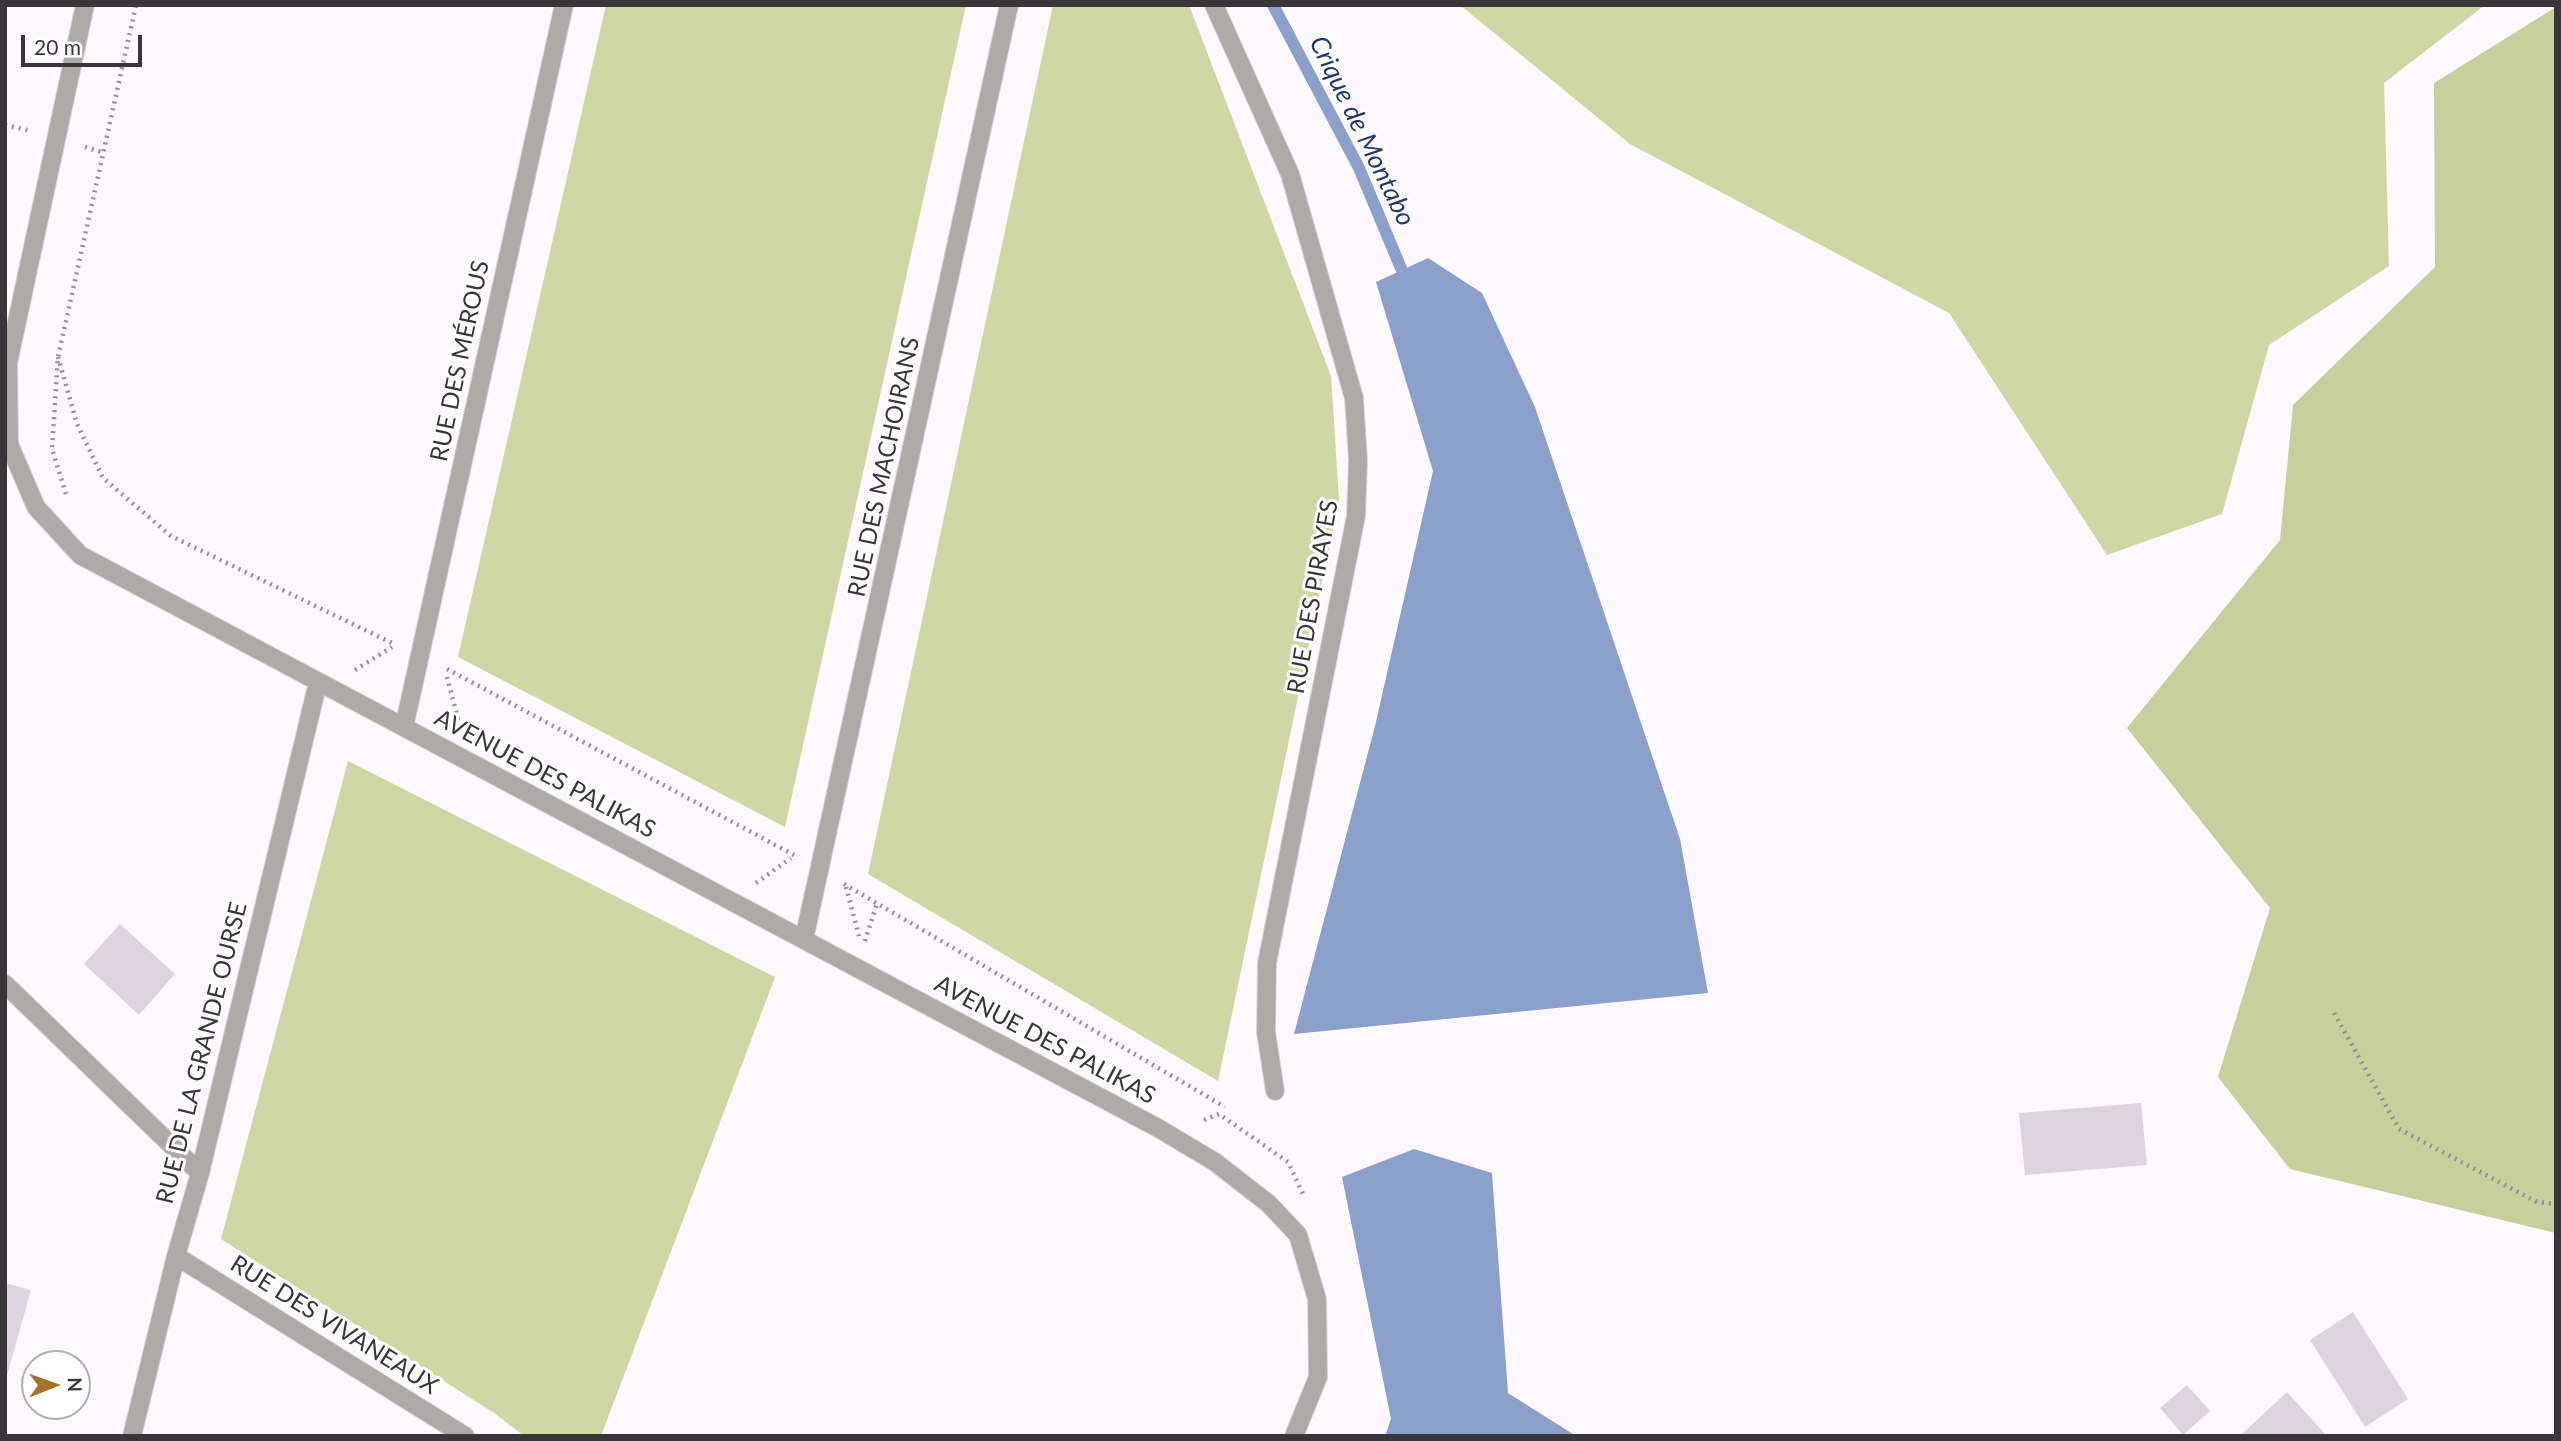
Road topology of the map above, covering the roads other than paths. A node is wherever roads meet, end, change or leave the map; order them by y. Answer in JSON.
{"nodes":[{"id":1,"x":85,"y":5,"type":"edge"},
{"id":2,"x":564,"y":5,"type":"edge"},
{"id":3,"x":1009,"y":5,"type":"edge"},
{"id":4,"x":1214,"y":5,"type":"edge"},
{"id":5,"x":318,"y":681,"type":"junction"},
{"id":6,"x":404,"y":727,"type":"junction"},
{"id":7,"x":804,"y":939,"type":"junction"},
{"id":8,"x":5,"y":984,"type":"edge"},
{"id":9,"x":1275,"y":1091,"type":"dead end"},
{"id":10,"x":200,"y":1172,"type":"junction"},
{"id":11,"x":176,"y":1256,"type":"junction"},
{"id":12,"x":132,"y":1436,"type":"edge"},
{"id":13,"x":466,"y":1436,"type":"edge"},
{"id":14,"x":1294,"y":1436,"type":"edge"}],
"edges":[{"from":1,"to":5,"type":"street","name":"AVENUE DES PALIKAS"},
{"from":2,"to":6,"type":"street","name":"RUE DES MÉROUS"},
{"from":3,"to":7,"type":"street","name":"RUE DES MACHOIRANS"},
{"from":4,"to":9,"type":"street","name":"RUE DES PIRAYES"},
{"from":5,"to":6,"type":"street","name":"AVENUE DES PALIKAS"},
{"from":5,"to":10,"type":"street","name":"RUE DE LA GRANDE OURSE"},
{"from":6,"to":7,"type":"street","name":"AVENUE DES PALIKAS"},
{"from":7,"to":14,"type":"street","name":"AVENUE DES PALIKAS"},
{"from":8,"to":10,"type":"street"},
{"from":10,"to":11,"type":"street","name":"RUE DE LA GRANDE OURSE"},
{"from":11,"to":12,"type":"street","name":"RUE DE LA GRANDE OURSE"},
{"from":11,"to":13,"type":"street","name":"RUE DES VIVANEAUX"}]}
